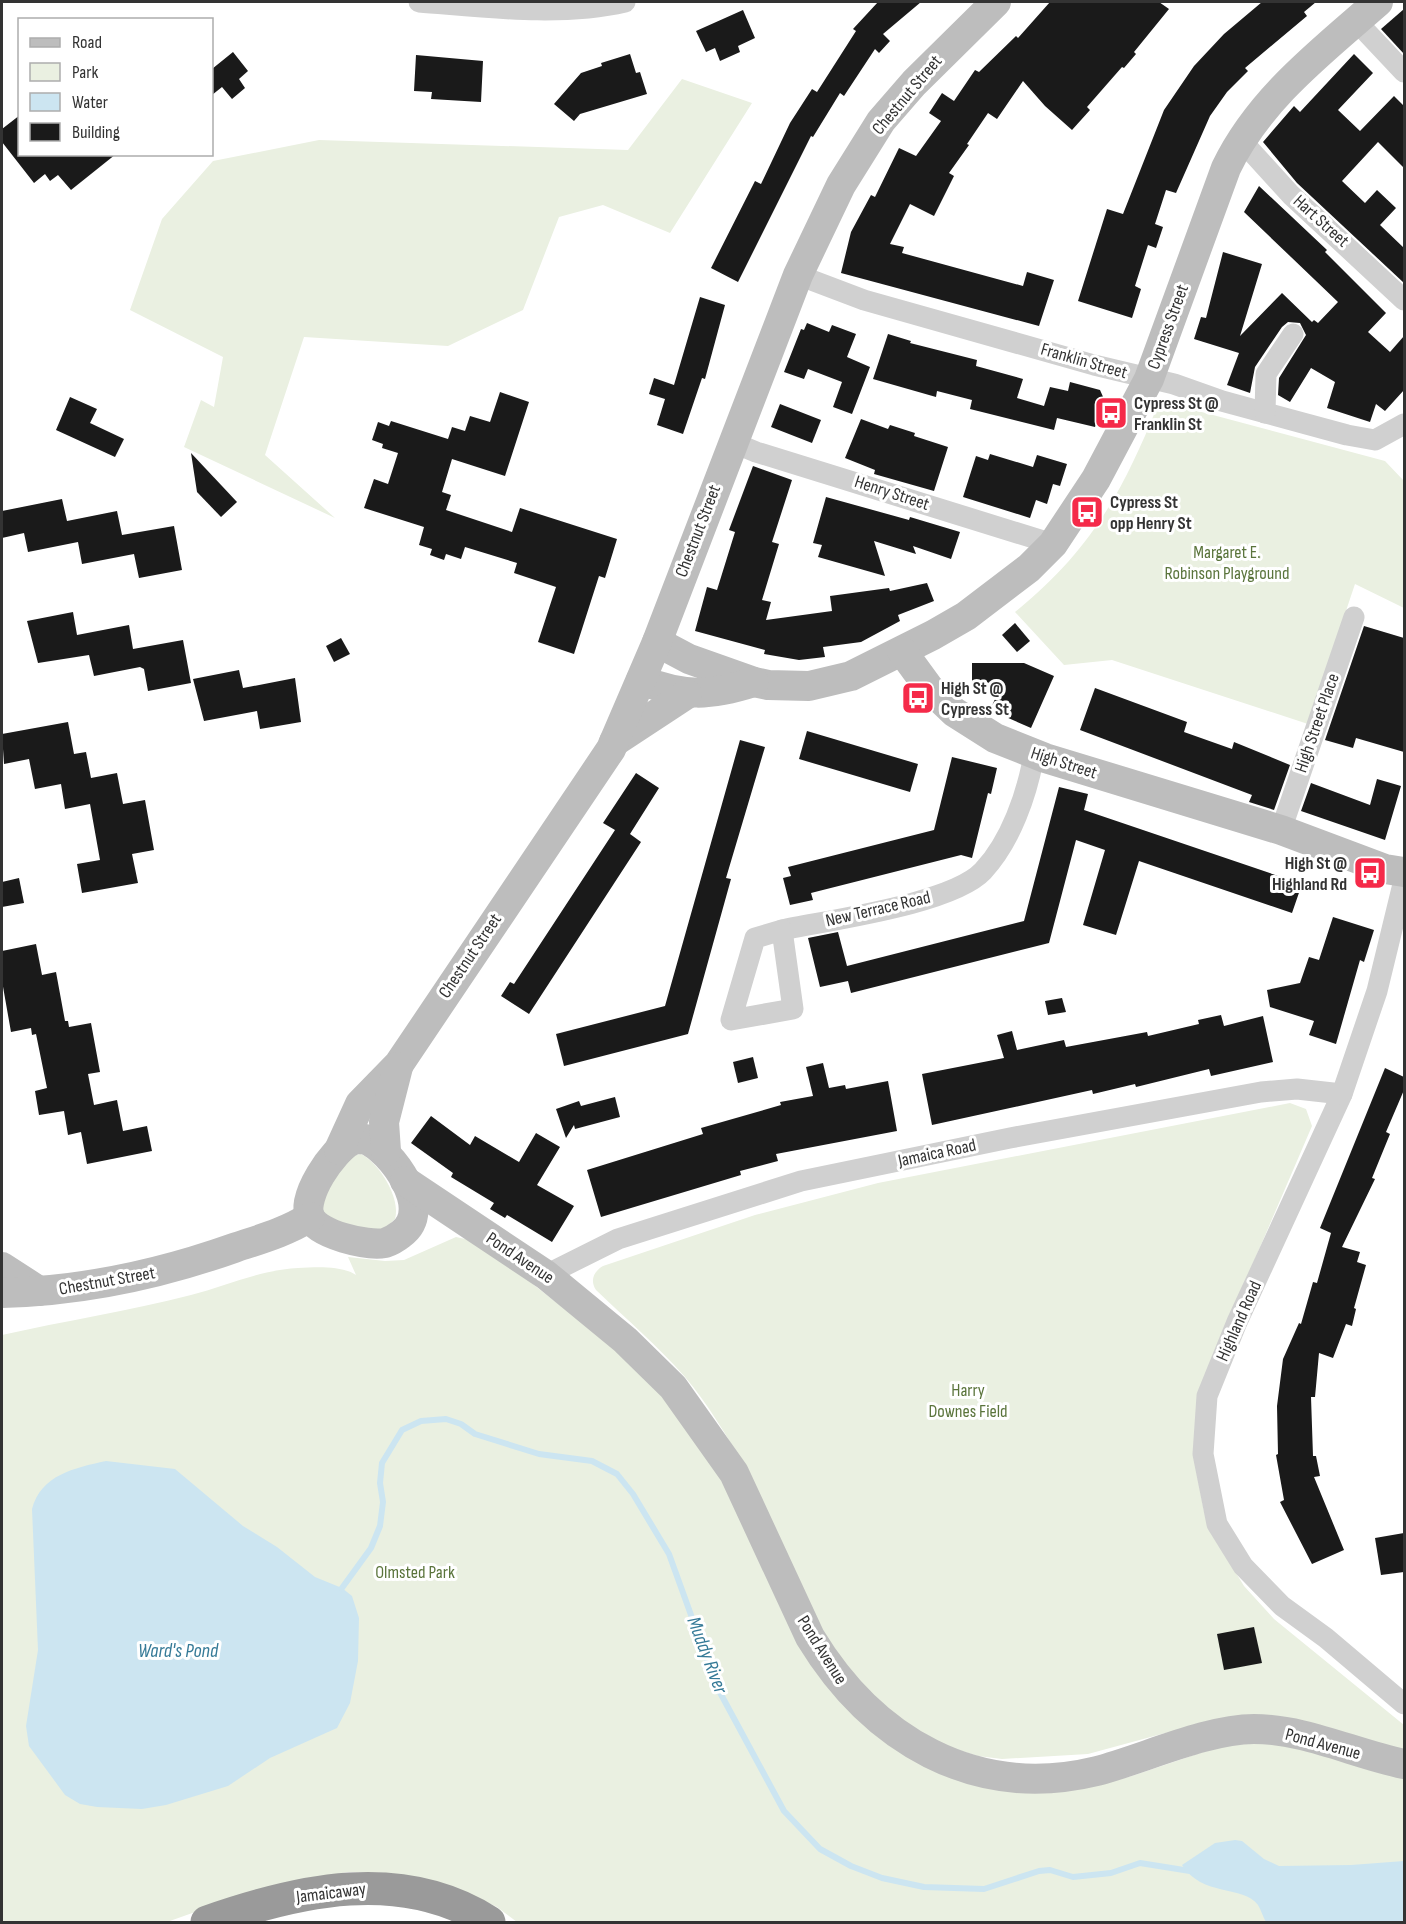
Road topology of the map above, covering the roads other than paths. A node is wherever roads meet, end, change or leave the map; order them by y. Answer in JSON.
{"nodes":[{"id":1,"x":419,"y":2,"type":"edge"},
{"id":2,"x":625,"y":2,"type":"edge"},
{"id":3,"x":996,"y":2,"type":"edge"},
{"id":4,"x":1378,"y":2,"type":"edge"},
{"id":5,"x":1356,"y":21,"type":"junction"},
{"id":6,"x":1404,"y":72,"type":"edge"},
{"id":7,"x":1240,"y":139,"type":"junction"},
{"id":8,"x":798,"y":275,"type":"junction"},
{"id":9,"x":1404,"y":300,"type":"edge"},
{"id":10,"x":1293,"y":334,"type":"dead end"},
{"id":11,"x":1149,"y":379,"type":"junction"},
{"id":12,"x":1265,"y":413,"type":"junction"},
{"id":13,"x":1404,"y":424,"type":"edge"},
{"id":14,"x":732,"y":442,"type":"junction"},
{"id":15,"x":1053,"y":544,"type":"junction"},
{"id":16,"x":1354,"y":616,"type":"dead end"},
{"id":17,"x":657,"y":642,"type":"junction"},
{"id":18,"x":902,"y":651,"type":"junction"},
{"id":19,"x":641,"y":680,"type":"junction"},
{"id":20,"x":754,"y":682,"type":"junction"},
{"id":21,"x":687,"y":694,"type":"junction"},
{"id":22,"x":615,"y":742,"type":"junction"},
{"id":23,"x":1034,"y":754,"type":"junction"},
{"id":24,"x":1281,"y":830,"type":"junction"},
{"id":25,"x":1404,"y":872,"type":"edge"},
{"id":26,"x":1404,"y":880,"type":"edge"},
{"id":27,"x":782,"y":930,"type":"dead end"},
{"id":28,"x":399,"y":1064,"type":"junction"},
{"id":29,"x":1342,"y":1094,"type":"junction"},
{"id":30,"x":339,"y":1150,"type":"junction"},
{"id":31,"x":386,"y":1151,"type":"junction"},
{"id":32,"x":405,"y":1181,"type":"junction"},
{"id":33,"x":310,"y":1217,"type":"junction"},
{"id":34,"x":470,"y":1224,"type":"junction"},
{"id":35,"x":405,"y":1231,"type":"junction"},
{"id":36,"x":546,"y":1275,"type":"junction"},
{"id":37,"x":12,"y":1290,"type":"edge"},
{"id":38,"x":1404,"y":1704,"type":"edge"},
{"id":39,"x":1404,"y":1764,"type":"edge"},
{"id":40,"x":207,"y":1923,"type":"edge"},
{"id":41,"x":489,"y":1923,"type":"edge"}],
"edges":[{"from":1,"to":2,"type":"street"},
{"from":3,"to":8,"type":"main road","name":"Chestnut Street"},
{"from":4,"to":5,"type":"main road","name":"Cypress Street"},
{"from":5,"to":6,"type":"street"},
{"from":5,"to":7,"type":"main road","name":"Cypress Street"},
{"from":7,"to":9,"type":"street","name":"Hart Street"},
{"from":7,"to":11,"type":"main road","name":"Cypress Street"},
{"from":8,"to":11,"type":"street","name":"Franklin Street"},
{"from":8,"to":14,"type":"main road","name":"Chestnut Street"},
{"from":10,"to":12,"type":"street"},
{"from":11,"to":12,"type":"street","name":"Franklin Street"},
{"from":11,"to":15,"type":"main road","name":"Cypress Street"},
{"from":12,"to":13,"type":"street","name":"Franklin Street"},
{"from":14,"to":15,"type":"street","name":"Henry Street"},
{"from":14,"to":17,"type":"main road","name":"Chestnut Street"},
{"from":15,"to":18,"type":"main road","name":"Cypress Street"},
{"from":16,"to":24,"type":"street","name":"High Street Place"},
{"from":17,"to":19,"type":"main road","name":"Chestnut Street"},
{"from":17,"to":20,"type":"main road"},
{"from":18,"to":20,"type":"main road"},
{"from":18,"to":23,"type":"main road","name":"High Street"},
{"from":19,"to":21,"type":"main road"},
{"from":19,"to":22,"type":"main road","name":"Chestnut Street"},
{"from":20,"to":21,"type":"main road"},
{"from":21,"to":22,"type":"main road"},
{"from":22,"to":28,"type":"main road","name":"Chestnut Street"},
{"from":23,"to":24,"type":"main road","name":"High Street"},
{"from":23,"to":27,"type":"street","name":"New Terrace Road"},
{"from":24,"to":25,"type":"main road","name":"High Street"},
{"from":26,"to":29,"type":"street","name":"Highland Road"},
{"from":28,"to":30,"type":"main road","name":"Chestnut Street"},
{"from":28,"to":31,"type":"main road","name":"Chestnut Street"},
{"from":29,"to":36,"type":"street","name":"Jamaica Road"},
{"from":29,"to":38,"type":"street","name":"Highland Road"},
{"from":30,"to":31,"type":"main road"},
{"from":30,"to":33,"type":"main road"},
{"from":31,"to":32,"type":"main road"},
{"from":32,"to":34,"type":"main road","name":"Pond Avenue"},
{"from":32,"to":35,"type":"main road"},
{"from":33,"to":35,"type":"main road"},
{"from":33,"to":37,"type":"main road","name":"Chestnut Street"},
{"from":34,"to":35,"type":"main road"},
{"from":34,"to":36,"type":"main road","name":"Pond Avenue"},
{"from":36,"to":39,"type":"main road","name":"Pond Avenue"},
{"from":40,"to":41,"type":"highway","name":"Jamaicaway"}]}
